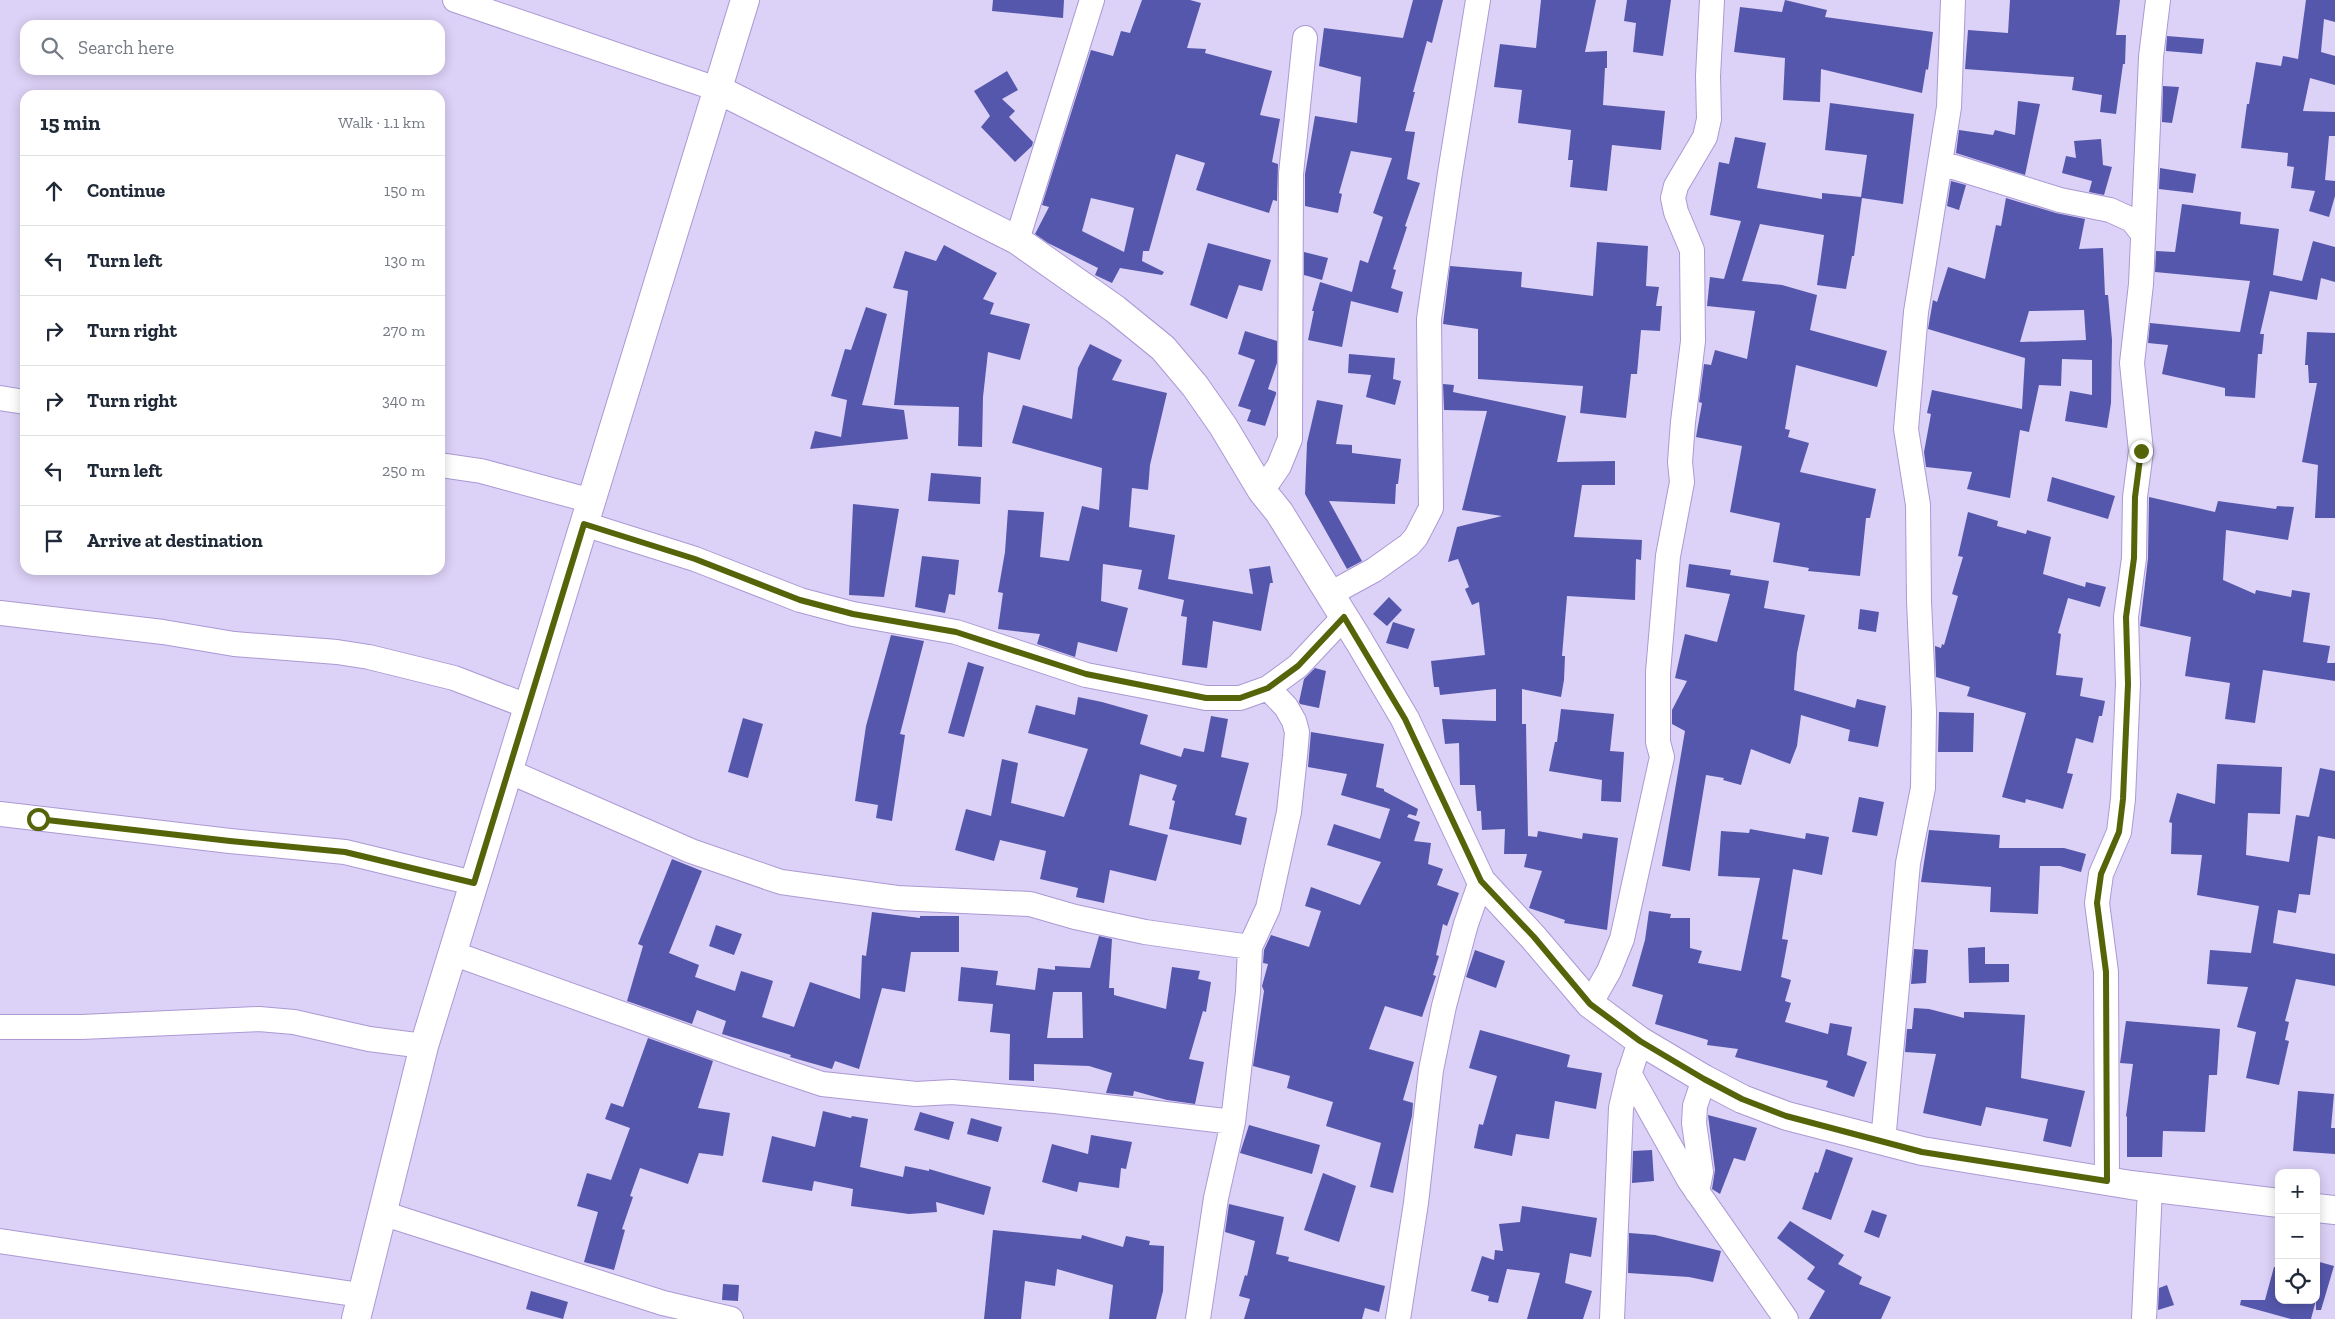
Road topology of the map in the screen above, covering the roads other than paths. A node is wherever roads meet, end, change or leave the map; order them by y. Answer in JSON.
{"nodes":[{"id":1,"x":455,"y":0,"type":"edge"},
{"id":2,"x":745,"y":0,"type":"edge"},
{"id":3,"x":1092,"y":0,"type":"edge"},
{"id":4,"x":1478,"y":0,"type":"edge"},
{"id":5,"x":1712,"y":0,"type":"edge"},
{"id":6,"x":1953,"y":0,"type":"edge"},
{"id":7,"x":2158,"y":0,"type":"edge"},
{"id":8,"x":1305,"y":38,"type":"dead end"},
{"id":9,"x":717,"y":89,"type":"junction"},
{"id":10,"x":1941,"y":163,"type":"junction"},
{"id":11,"x":2143,"y":234,"type":"junction"},
{"id":12,"x":1017,"y":240,"type":"junction"},
{"id":13,"x":0,"y":398,"type":"edge"},
{"id":14,"x":20,"y":401,"type":"edge"},
{"id":15,"x":445,"y":466,"type":"edge"},
{"id":16,"x":1262,"y":491,"type":"junction"},
{"id":17,"x":588,"y":512,"type":"junction"},
{"id":18,"x":1330,"y":594,"type":"junction"},
{"id":19,"x":0,"y":613,"type":"edge"},
{"id":20,"x":1344,"y":617,"type":"junction"},
{"id":21,"x":1268,"y":688,"type":"junction"},
{"id":22,"x":527,"y":706,"type":"junction"},
{"id":23,"x":508,"y":771,"type":"junction"},
{"id":24,"x":0,"y":814,"type":"edge"},
{"id":25,"x":1481,"y":881,"type":"junction"},
{"id":26,"x":474,"y":883,"type":"junction"},
{"id":27,"x":1250,"y":947,"type":"junction"},
{"id":28,"x":452,"y":953,"type":"junction"},
{"id":29,"x":1590,"y":1004,"type":"junction"},
{"id":30,"x":0,"y":1027,"type":"edge"},
{"id":31,"x":1640,"y":1041,"type":"junction"},
{"id":32,"x":424,"y":1046,"type":"junction"},
{"id":33,"x":1629,"y":1073,"type":"junction"},
{"id":34,"x":1704,"y":1079,"type":"junction"},
{"id":35,"x":1233,"y":1122,"type":"junction"},
{"id":36,"x":1883,"y":1142,"type":"junction"},
{"id":37,"x":2107,"y":1181,"type":"junction"},
{"id":38,"x":2150,"y":1188,"type":"junction"},
{"id":39,"x":1697,"y":1192,"type":"junction"},
{"id":40,"x":2275,"y":1203,"type":"edge"},
{"id":41,"x":2320,"y":1208,"type":"edge"},
{"id":42,"x":2335,"y":1210,"type":"edge"},
{"id":43,"x":382,"y":1213,"type":"junction"},
{"id":44,"x":0,"y":1241,"type":"edge"},
{"id":45,"x":358,"y":1307,"type":"edge"},
{"id":46,"x":731,"y":1319,"type":"edge"},
{"id":47,"x":1198,"y":1319,"type":"edge"},
{"id":48,"x":1398,"y":1319,"type":"edge"},
{"id":49,"x":1612,"y":1319,"type":"edge"},
{"id":50,"x":1786,"y":1319,"type":"edge"},
{"id":51,"x":2144,"y":1319,"type":"edge"}],
"edges":[{"from":1,"to":9,"type":"street"},
{"from":2,"to":9,"type":"street"},
{"from":3,"to":12,"type":"street"},
{"from":4,"to":18,"type":"street"},
{"from":5,"to":29,"type":"street"},
{"from":6,"to":10,"type":"street"},
{"from":7,"to":11,"type":"street"},
{"from":8,"to":16,"type":"street"},
{"from":9,"to":12,"type":"street"},
{"from":9,"to":17,"type":"street"},
{"from":10,"to":11,"type":"street"},
{"from":10,"to":36,"type":"street"},
{"from":11,"to":37,"type":"street"},
{"from":12,"to":16,"type":"street"},
{"from":13,"to":14,"type":"street"},
{"from":15,"to":17,"type":"street"},
{"from":16,"to":18,"type":"street"},
{"from":17,"to":21,"type":"street"},
{"from":17,"to":22,"type":"street"},
{"from":18,"to":20,"type":"street"},
{"from":19,"to":22,"type":"street"},
{"from":20,"to":21,"type":"street"},
{"from":20,"to":25,"type":"street"},
{"from":21,"to":27,"type":"street"},
{"from":22,"to":23,"type":"street"},
{"from":23,"to":26,"type":"street"},
{"from":23,"to":27,"type":"street"},
{"from":24,"to":26,"type":"street"},
{"from":25,"to":29,"type":"street"},
{"from":25,"to":48,"type":"street"},
{"from":26,"to":28,"type":"street"},
{"from":27,"to":35,"type":"street"},
{"from":28,"to":32,"type":"street"},
{"from":28,"to":35,"type":"street"},
{"from":29,"to":31,"type":"street"},
{"from":30,"to":32,"type":"street"},
{"from":31,"to":33,"type":"street"},
{"from":31,"to":34,"type":"street"},
{"from":32,"to":43,"type":"street"},
{"from":33,"to":39,"type":"street"},
{"from":33,"to":49,"type":"street"},
{"from":34,"to":36,"type":"street"},
{"from":34,"to":39,"type":"street"},
{"from":35,"to":47,"type":"street"},
{"from":36,"to":37,"type":"street"},
{"from":37,"to":38,"type":"street"},
{"from":38,"to":40,"type":"street"},
{"from":38,"to":51,"type":"street"},
{"from":39,"to":50,"type":"street"},
{"from":41,"to":42,"type":"street"},
{"from":43,"to":45,"type":"street"},
{"from":43,"to":46,"type":"street"},
{"from":44,"to":45,"type":"street"}]}
